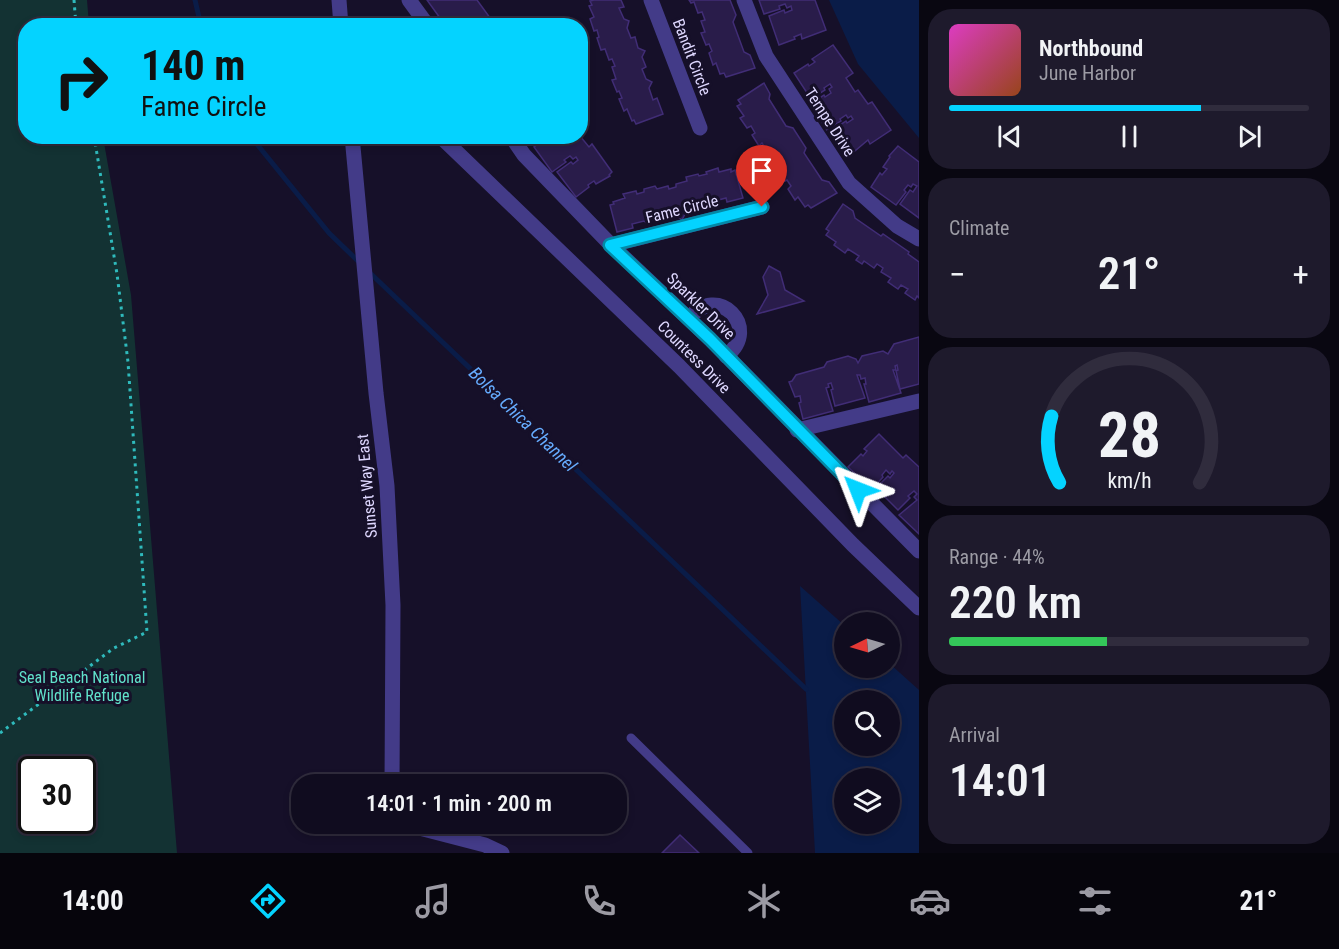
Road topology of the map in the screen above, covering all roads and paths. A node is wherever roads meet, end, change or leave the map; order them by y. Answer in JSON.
{"nodes":[{"id":1,"x":74,"y":0,"type":"edge"},
{"id":2,"x":339,"y":0,"type":"edge"},
{"id":3,"x":409,"y":0,"type":"edge"},
{"id":4,"x":651,"y":0,"type":"edge"},
{"id":5,"x":744,"y":0,"type":"edge"},
{"id":6,"x":75,"y":18,"type":"edge"},
{"id":7,"x":340,"y":18,"type":"edge"},
{"id":8,"x":422,"y":18,"type":"edge"},
{"id":9,"x":700,"y":128,"type":"dead end"},
{"id":10,"x":95,"y":144,"type":"edge"},
{"id":11,"x":353,"y":144,"type":"edge"},
{"id":12,"x":448,"y":144,"type":"edge"},
{"id":13,"x":516,"y":144,"type":"edge"},
{"id":14,"x":762,"y":207,"type":"dead end"},
{"id":15,"x":919,"y":239,"type":"edge"},
{"id":16,"x":610,"y":245,"type":"junction"},
{"id":17,"x":689,"y":320,"type":"junction"},
{"id":18,"x":726,"y":356,"type":"junction"},
{"id":19,"x":919,"y":401,"type":"edge"},
{"id":20,"x":797,"y":430,"type":"junction"},
{"id":21,"x":919,"y":551,"type":"edge"},
{"id":22,"x":919,"y":608,"type":"edge"},
{"id":23,"x":0,"y":734,"type":"edge"},
{"id":24,"x":631,"y":738,"type":"dead end"},
{"id":25,"x":392,"y":774,"type":"edge"},
{"id":26,"x":443,"y":834,"type":"edge"},
{"id":27,"x":502,"y":853,"type":"edge"},
{"id":28,"x":748,"y":853,"type":"edge"}],
"edges":[{"from":1,"to":6,"type":"path"},
{"from":2,"to":7,"type":"street"},
{"from":3,"to":8,"type":"street"},
{"from":4,"to":9,"type":"street","name":"Bandit Circle"},
{"from":5,"to":15,"type":"street","name":"Tempe Drive"},
{"from":10,"to":23,"type":"path"},
{"from":11,"to":25,"type":"street","name":"Sunset Way East"},
{"from":12,"to":22,"type":"street","name":"Countess Drive"},
{"from":13,"to":16,"type":"street","name":"Sparkler Drive"},
{"from":14,"to":16,"type":"street","name":"Fame Circle"},
{"from":16,"to":17,"type":"street","name":"Sparkler Drive"},
{"from":17,"to":18,"type":"street","name":"Sparkler Drive"},
{"from":17,"to":18,"type":"street"},
{"from":18,"to":20,"type":"street","name":"Sparkler Drive"},
{"from":19,"to":20,"type":"street"},
{"from":20,"to":21,"type":"street","name":"Sparkler Drive"},
{"from":24,"to":28,"type":"lane"},
{"from":26,"to":27,"type":"street"}]}
